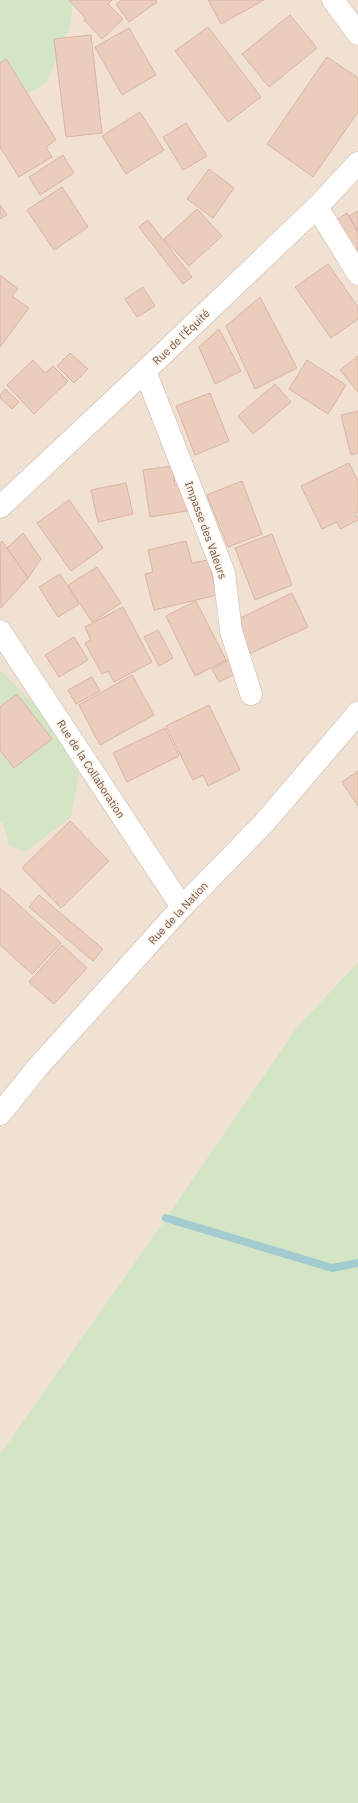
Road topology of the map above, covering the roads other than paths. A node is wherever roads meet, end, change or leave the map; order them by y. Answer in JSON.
{"nodes":[{"id":1,"x":332,"y":0,"type":"edge"},
{"id":2,"x":358,"y":34,"type":"edge"},
{"id":3,"x":358,"y":163,"type":"edge"},
{"id":4,"x":317,"y":207,"type":"junction"},
{"id":5,"x":358,"y":274,"type":"edge"},
{"id":6,"x":145,"y":371,"type":"junction"},
{"id":7,"x":0,"y":507,"type":"edge"},
{"id":8,"x":0,"y":631,"type":"edge"},
{"id":9,"x":250,"y":694,"type":"dead end"},
{"id":10,"x":358,"y":713,"type":"edge"},
{"id":11,"x":182,"y":907,"type":"junction"},
{"id":12,"x":0,"y":1114,"type":"edge"}],
"edges":[{"from":1,"to":2,"type":"street"},
{"from":3,"to":4,"type":"street","name":"Rue de l'Équité"},
{"from":4,"to":5,"type":"street"},
{"from":4,"to":6,"type":"street","name":"Rue de l'Équité"},
{"from":6,"to":7,"type":"street","name":"Rue de l'Équité"},
{"from":6,"to":9,"type":"street","name":"Impasse des Valeurs"},
{"from":8,"to":11,"type":"street","name":"Rue de la Collaboration"},
{"from":10,"to":11,"type":"street","name":"Rue de la Nation"},
{"from":11,"to":12,"type":"street","name":"Rue de la Nation"}]}
